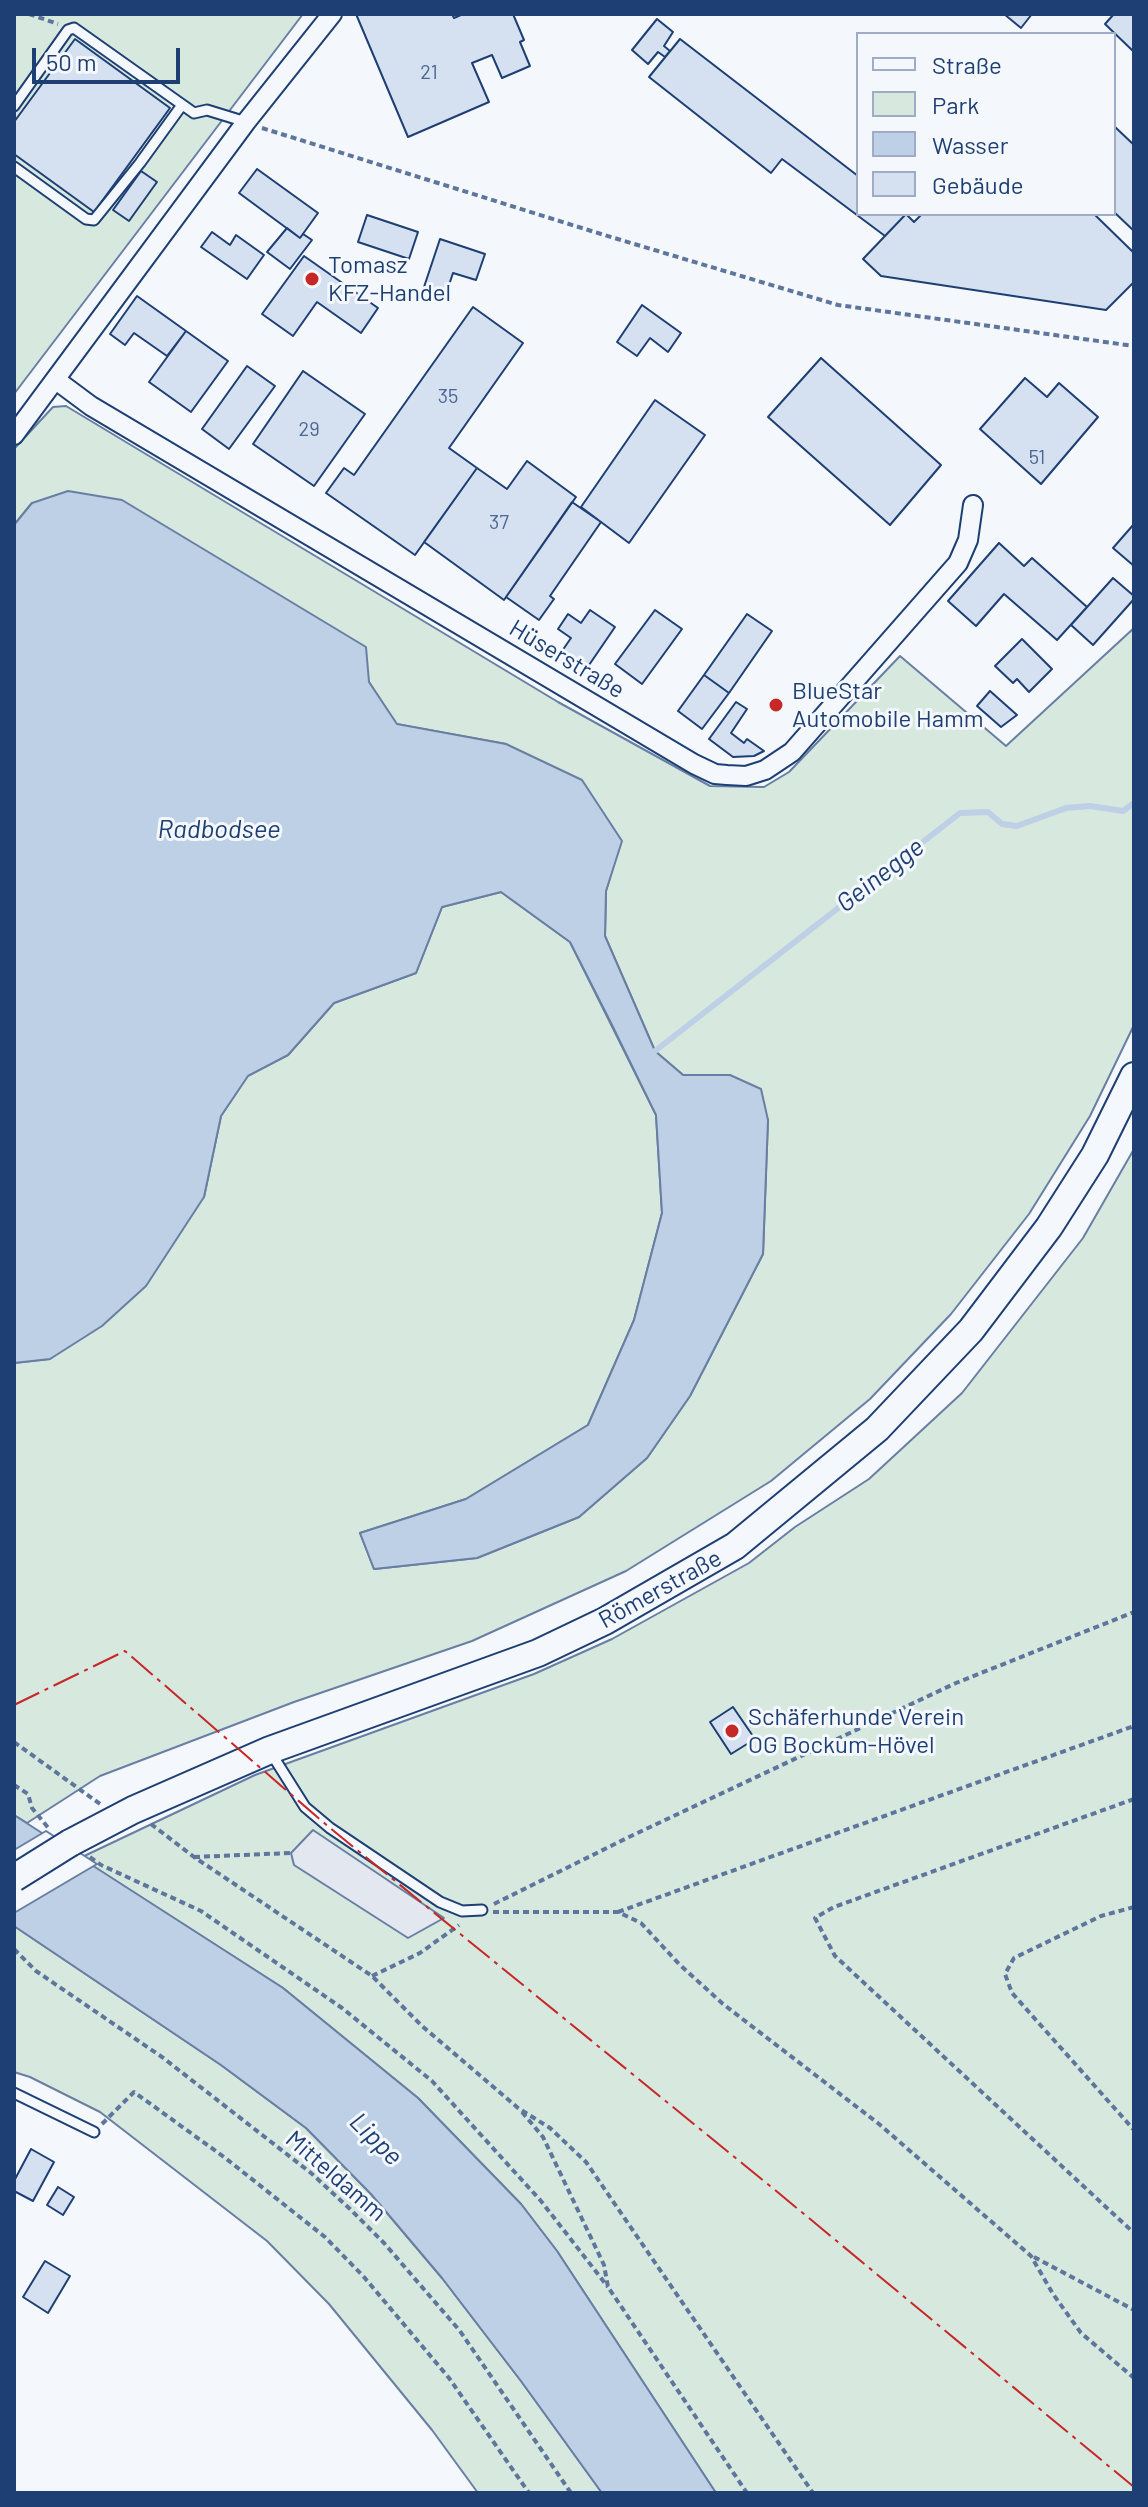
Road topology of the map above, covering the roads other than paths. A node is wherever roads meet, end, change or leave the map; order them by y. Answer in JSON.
{"nodes":[{"id":1,"x":332,"y":14,"type":"edge"},
{"id":2,"x":182,"y":105,"type":"junction"},
{"id":3,"x":14,"y":106,"type":"edge"},
{"id":4,"x":246,"y":122,"type":"junction"},
{"id":5,"x":14,"y":167,"type":"edge"},
{"id":6,"x":56,"y":380,"type":"junction"},
{"id":7,"x":14,"y":435,"type":"edge"},
{"id":8,"x":973,"y":505,"type":"dead end"},
{"id":9,"x":1134,"y":1076,"type":"edge"},
{"id":10,"x":270,"y":1750,"type":"junction"},
{"id":11,"x":14,"y":1878,"type":"edge"},
{"id":12,"x":482,"y":1910,"type":"road end"},
{"id":13,"x":14,"y":2093,"type":"edge"},
{"id":14,"x":94,"y":2132,"type":"road end"}],
"edges":[{"from":1,"to":4,"type":"street"},
{"from":2,"to":3,"type":"lane"},
{"from":2,"to":4,"type":"lane"},
{"from":2,"to":5,"type":"lane"},
{"from":4,"to":6,"type":"street"},
{"from":6,"to":7,"type":"street"},
{"from":6,"to":8,"type":"street","name":"Hüserstraße"},
{"from":9,"to":10,"type":"main road","name":"Römerstraße"},
{"from":10,"to":11,"type":"main road","name":"Römerstraße","bridge":true},
{"from":10,"to":12,"type":"lane"},
{"from":13,"to":14,"type":"lane"}]}
